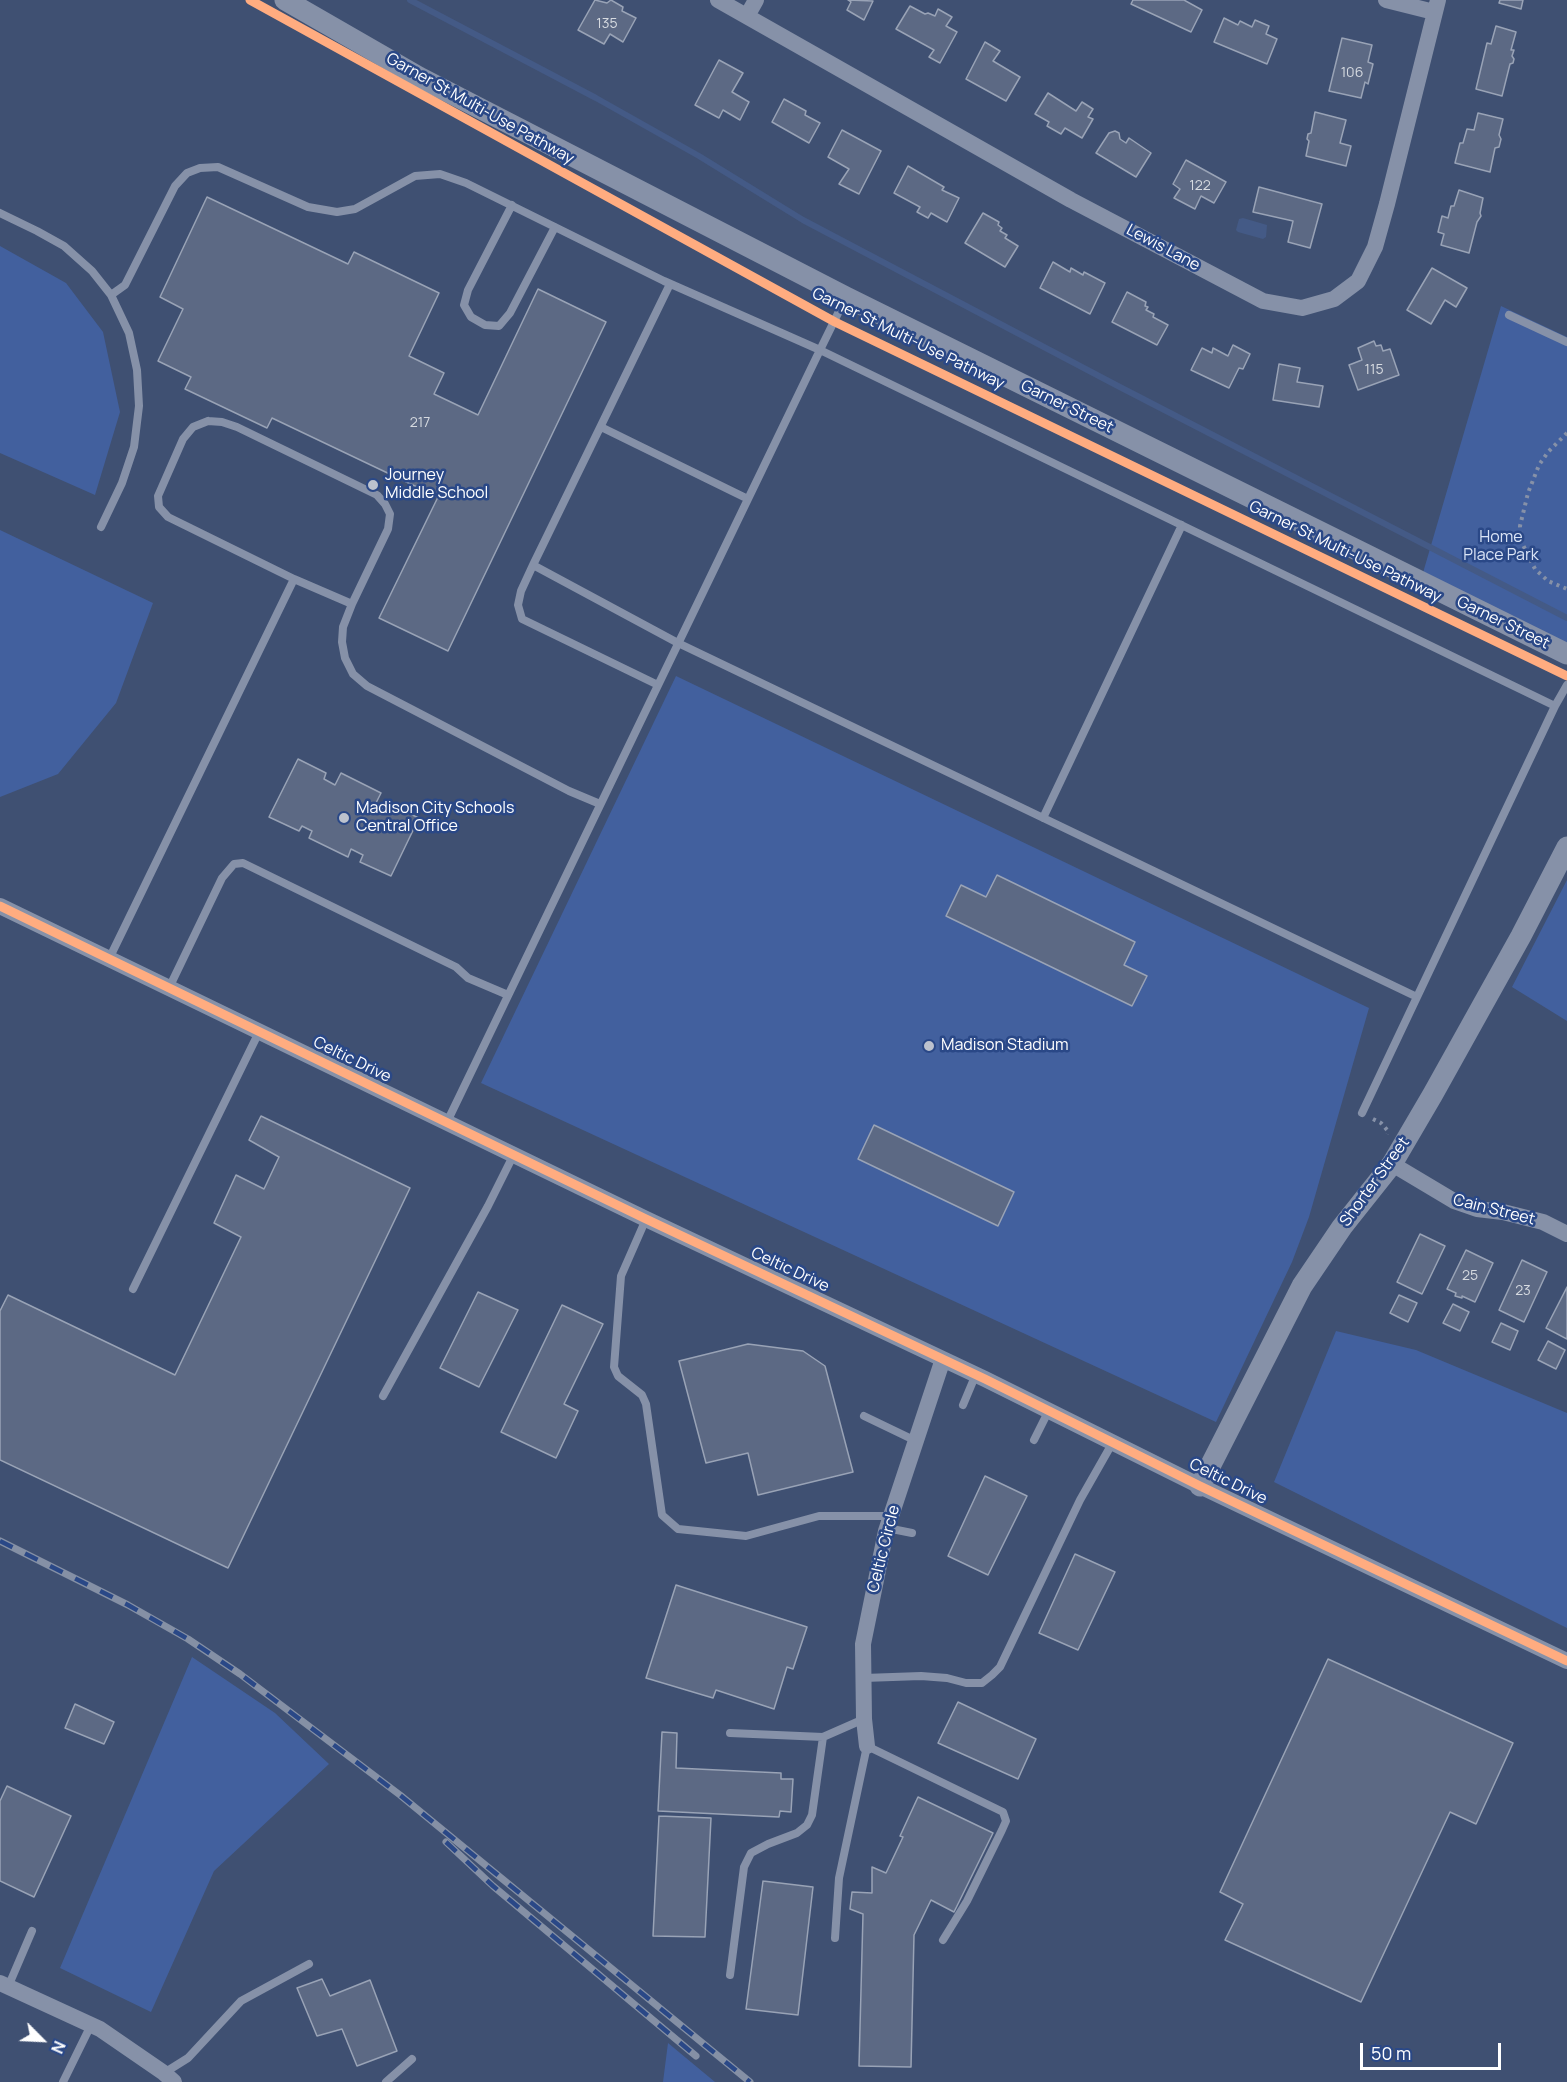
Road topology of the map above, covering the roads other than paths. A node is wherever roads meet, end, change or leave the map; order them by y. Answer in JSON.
{"nodes":[{"id":1,"x":285,"y":0,"type":"edge"},
{"id":2,"x":718,"y":0,"type":"edge"},
{"id":3,"x":756,"y":0,"type":"edge"},
{"id":4,"x":1386,"y":0,"type":"edge"},
{"id":5,"x":1436,"y":6,"type":"edge"},
{"id":6,"x":747,"y":16,"type":"junction"},
{"id":7,"x":512,"y":205,"type":"junction"},
{"id":8,"x":0,"y":213,"type":"edge"},
{"id":9,"x":555,"y":227,"type":"junction"},
{"id":10,"x":670,"y":284,"type":"junction"},
{"id":11,"x":111,"y":295,"type":"junction"},
{"id":12,"x":846,"y":297,"type":"junction"},
{"id":13,"x":1509,"y":315,"type":"dead end"},
{"id":14,"x":1567,"y":342,"type":"edge"},
{"id":15,"x":820,"y":350,"type":"junction"},
{"id":16,"x":601,"y":426,"type":"junction"},
{"id":17,"x":748,"y":499,"type":"junction"},
{"id":18,"x":1182,"y":525,"type":"junction"},
{"id":19,"x":101,"y":527,"type":"dead end"},
{"id":20,"x":532,"y":566,"type":"junction"},
{"id":21,"x":294,"y":579,"type":"junction"},
{"id":22,"x":352,"y":604,"type":"junction"},
{"id":23,"x":678,"y":643,"type":"junction"},
{"id":24,"x":1567,"y":654,"type":"edge"},
{"id":25,"x":658,"y":685,"type":"junction"},
{"id":26,"x":1567,"y":685,"type":"edge"},
{"id":27,"x":1555,"y":706,"type":"junction"},
{"id":28,"x":600,"y":804,"type":"junction"},
{"id":29,"x":1043,"y":818,"type":"junction"},
{"id":30,"x":1567,"y":847,"type":"edge"},
{"id":31,"x":0,"y":906,"type":"edge"},
{"id":32,"x":109,"y":959,"type":"junction"},
{"id":33,"x":169,"y":988,"type":"junction"},
{"id":34,"x":508,"y":995,"type":"junction"},
{"id":35,"x":1417,"y":997,"type":"junction"},
{"id":36,"x":259,"y":1032,"type":"junction"},
{"id":37,"x":1362,"y":1113,"type":"dead end"},
{"id":38,"x":447,"y":1122,"type":"junction"},
{"id":39,"x":514,"y":1154,"type":"junction"},
{"id":40,"x":1392,"y":1164,"type":"junction"},
{"id":41,"x":646,"y":1219,"type":"junction"},
{"id":42,"x":1567,"y":1234,"type":"edge"},
{"id":43,"x":133,"y":1289,"type":"dead end"},
{"id":44,"x":943,"y":1359,"type":"junction"},
{"id":45,"x":976,"y":1374,"type":"junction"},
{"id":46,"x":383,"y":1395,"type":"dead end"},
{"id":47,"x":963,"y":1405,"type":"dead end"},
{"id":48,"x":1048,"y":1410,"type":"junction"},
{"id":49,"x":864,"y":1416,"type":"dead end"},
{"id":50,"x":1034,"y":1440,"type":"dead end"},
{"id":51,"x":916,"y":1441,"type":"junction"},
{"id":52,"x":1113,"y":1442,"type":"junction"},
{"id":53,"x":1200,"y":1486,"type":"junction"},
{"id":54,"x":889,"y":1522,"type":"junction"},
{"id":55,"x":912,"y":1533,"type":"dead end"},
{"id":56,"x":1567,"y":1661,"type":"edge"},
{"id":57,"x":864,"y":1678,"type":"junction"},
{"id":58,"x":864,"y":1719,"type":"junction"},
{"id":59,"x":730,"y":1733,"type":"dead end"},
{"id":60,"x":822,"y":1737,"type":"junction"},
{"id":61,"x":867,"y":1746,"type":"junction"},
{"id":62,"x":32,"y":1931,"type":"dead end"},
{"id":63,"x":835,"y":1938,"type":"dead end"},
{"id":64,"x":943,"y":1940,"type":"dead end"},
{"id":65,"x":309,"y":1964,"type":"dead end"},
{"id":66,"x":730,"y":1975,"type":"dead end"},
{"id":67,"x":4,"y":1985,"type":"edge"},
{"id":68,"x":91,"y":2025,"type":"junction"},
{"id":69,"x":412,"y":2060,"type":"dead end"},
{"id":70,"x":169,"y":2078,"type":"edge"},
{"id":71,"x":63,"y":2082,"type":"edge"},
{"id":72,"x":386,"y":2082,"type":"edge"}],
"edges":[{"from":1,"to":12,"type":"street","name":"Garner Street"},
{"from":2,"to":6,"type":"street","name":"Lewis Lane"},
{"from":3,"to":6,"type":"street"},
{"from":4,"to":5,"type":"street"},
{"from":5,"to":6,"type":"street","name":"Lewis Lane"},
{"from":7,"to":9,"type":"lane"},
{"from":7,"to":9,"type":"lane"},
{"from":7,"to":11,"type":"lane"},
{"from":8,"to":11,"type":"lane"},
{"from":9,"to":10,"type":"lane"},
{"from":10,"to":15,"type":"lane"},
{"from":10,"to":16,"type":"lane"},
{"from":11,"to":19,"type":"lane"},
{"from":12,"to":15,"type":"lane"},
{"from":12,"to":24,"type":"street","name":"Garner Street"},
{"from":13,"to":14,"type":"lane"},
{"from":15,"to":17,"type":"lane"},
{"from":15,"to":18,"type":"lane"},
{"from":16,"to":17,"type":"lane"},
{"from":16,"to":20,"type":"lane"},
{"from":17,"to":23,"type":"lane"},
{"from":18,"to":27,"type":"lane"},
{"from":18,"to":29,"type":"lane"},
{"from":20,"to":23,"type":"lane"},
{"from":20,"to":25,"type":"lane"},
{"from":21,"to":22,"type":"lane"},
{"from":21,"to":22,"type":"lane"},
{"from":21,"to":32,"type":"lane"},
{"from":22,"to":28,"type":"lane"},
{"from":23,"to":25,"type":"lane"},
{"from":23,"to":29,"type":"lane"},
{"from":25,"to":28,"type":"lane"},
{"from":26,"to":27,"type":"lane"},
{"from":27,"to":35,"type":"lane"},
{"from":28,"to":34,"type":"lane"},
{"from":29,"to":35,"type":"lane"},
{"from":30,"to":40,"type":"street","name":"Shorter Street"},
{"from":31,"to":32,"type":"street","name":"Celtic Drive"},
{"from":32,"to":33,"type":"street","name":"Celtic Drive"},
{"from":33,"to":34,"type":"lane"},
{"from":33,"to":36,"type":"street","name":"Celtic Drive"},
{"from":34,"to":38,"type":"lane"},
{"from":35,"to":37,"type":"lane"},
{"from":36,"to":38,"type":"street","name":"Celtic Drive"},
{"from":36,"to":43,"type":"lane"},
{"from":38,"to":39,"type":"street","name":"Celtic Drive"},
{"from":39,"to":41,"type":"street","name":"Celtic Drive"},
{"from":39,"to":46,"type":"lane"},
{"from":40,"to":42,"type":"street","name":"Cain Street"},
{"from":40,"to":53,"type":"street","name":"Shorter Street"},
{"from":41,"to":44,"type":"street","name":"Celtic Drive"},
{"from":41,"to":54,"type":"lane"},
{"from":44,"to":45,"type":"street","name":"Celtic Drive"},
{"from":44,"to":51,"type":"street","name":"Celtic Circle"},
{"from":45,"to":47,"type":"lane"},
{"from":45,"to":48,"type":"street","name":"Celtic Drive"},
{"from":48,"to":50,"type":"lane"},
{"from":48,"to":52,"type":"street","name":"Celtic Drive"},
{"from":49,"to":51,"type":"lane"},
{"from":51,"to":54,"type":"street","name":"Celtic Circle"},
{"from":52,"to":53,"type":"street","name":"Celtic Drive"},
{"from":52,"to":57,"type":"lane"},
{"from":53,"to":56,"type":"street","name":"Celtic Drive"},
{"from":54,"to":55,"type":"lane"},
{"from":54,"to":57,"type":"street","name":"Celtic Circle"},
{"from":57,"to":58,"type":"street","name":"Celtic Circle"},
{"from":58,"to":60,"type":"lane"},
{"from":58,"to":61,"type":"street","name":"Celtic Circle"},
{"from":59,"to":60,"type":"lane"},
{"from":60,"to":66,"type":"lane"},
{"from":61,"to":63,"type":"lane"},
{"from":61,"to":64,"type":"lane"},
{"from":62,"to":67,"type":"lane"},
{"from":65,"to":70,"type":"lane"},
{"from":67,"to":68,"type":"street"},
{"from":68,"to":70,"type":"street"},
{"from":68,"to":71,"type":"lane"},
{"from":69,"to":72,"type":"lane"}]}
